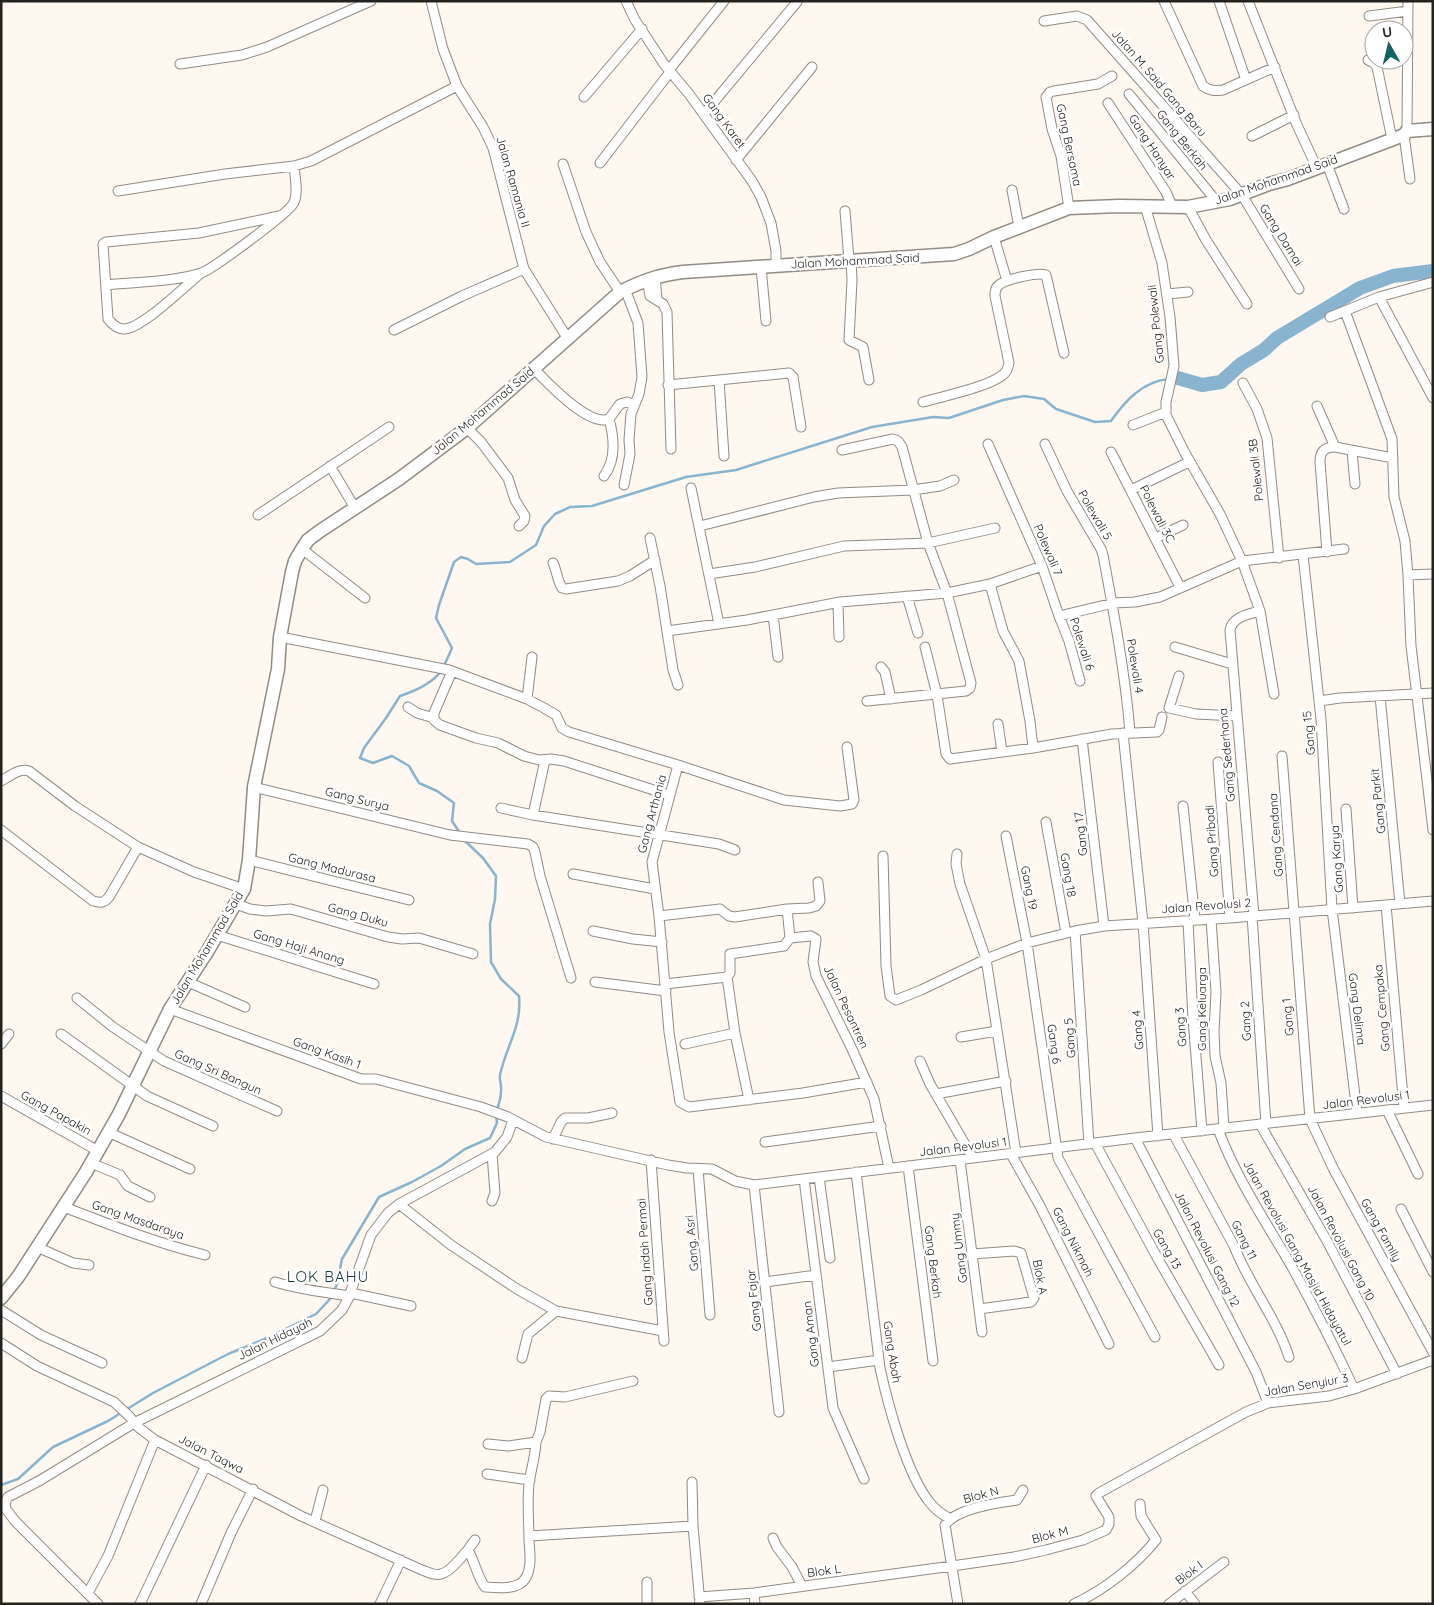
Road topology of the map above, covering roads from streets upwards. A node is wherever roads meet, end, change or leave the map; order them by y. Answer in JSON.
{"nodes":[{"id":1,"x":372,"y":1,"type":"edge"},
{"id":2,"x":431,"y":1,"type":"edge"},
{"id":3,"x":724,"y":1,"type":"edge"},
{"id":4,"x":1164,"y":1,"type":"edge"},
{"id":5,"x":1219,"y":1,"type":"edge"},
{"id":6,"x":1248,"y":1,"type":"edge"},
{"id":7,"x":797,"y":2,"type":"edge"},
{"id":8,"x":630,"y":3,"type":"edge"},
{"id":9,"x":1408,"y":6,"type":"edge"},
{"id":10,"x":1369,"y":16,"type":"dead end"},
{"id":11,"x":1044,"y":21,"type":"dead end"},
{"id":12,"x":642,"y":29,"type":"junction"},
{"id":13,"x":180,"y":64,"type":"dead end"},
{"id":14,"x":812,"y":67,"type":"dead end"},
{"id":15,"x":1276,"y":68,"type":"junction"},
{"id":16,"x":1378,"y":70,"type":"edge"},
{"id":17,"x":669,"y":71,"type":"junction"},
{"id":18,"x":1112,"y":76,"type":"dead end"},
{"id":19,"x":1246,"y":80,"type":"junction"},
{"id":20,"x":458,"y":86,"type":"junction"},
{"id":21,"x":1129,"y":94,"type":"dead end"},
{"id":22,"x":584,"y":97,"type":"dead end"},
{"id":23,"x":1108,"y":103,"type":"dead end"},
{"id":24,"x":704,"y":114,"type":"junction"},
{"id":25,"x":1294,"y":115,"type":"junction"},
{"id":26,"x":1433,"y":129,"type":"edge"},
{"id":27,"x":1401,"y":135,"type":"junction"},
{"id":28,"x":1252,"y":136,"type":"dead end"},
{"id":29,"x":736,"y":160,"type":"junction"},
{"id":30,"x":600,"y":163,"type":"dead end"},
{"id":31,"x":563,"y":164,"type":"dead end"},
{"id":32,"x":294,"y":166,"type":"junction"},
{"id":33,"x":1322,"y":166,"type":"junction"},
{"id":34,"x":1410,"y":180,"type":"dead end"},
{"id":35,"x":1012,"y":190,"type":"dead end"},
{"id":36,"x":118,"y":191,"type":"dead end"},
{"id":37,"x":1242,"y":195,"type":"junction"},
{"id":38,"x":1217,"y":202,"type":"junction"},
{"id":39,"x":1145,"y":206,"type":"junction"},
{"id":40,"x":1172,"y":206,"type":"junction"},
{"id":41,"x":1188,"y":207,"type":"junction"},
{"id":42,"x":1069,"y":208,"type":"junction"},
{"id":43,"x":1344,"y":209,"type":"dead end"},
{"id":44,"x":845,"y":211,"type":"dead end"},
{"id":45,"x":279,"y":216,"type":"junction"},
{"id":46,"x":1019,"y":227,"type":"junction"},
{"id":47,"x":994,"y":237,"type":"junction"},
{"id":48,"x":850,"y":260,"type":"junction"},
{"id":49,"x":776,"y":266,"type":"junction"},
{"id":50,"x":761,"y":267,"type":"junction"},
{"id":51,"x":524,"y":269,"type":"junction"},
{"id":52,"x":201,"y":273,"type":"junction"},
{"id":53,"x":651,"y":278,"type":"junction"},
{"id":54,"x":1008,"y":281,"type":"junction"},
{"id":55,"x":1433,"y":282,"type":"edge"},
{"id":56,"x":106,"y":285,"type":"junction"},
{"id":57,"x":1300,"y":289,"type":"dead end"},
{"id":58,"x":622,"y":291,"type":"junction"},
{"id":59,"x":1188,"y":292,"type":"dead end"},
{"id":60,"x":1167,"y":294,"type":"junction"},
{"id":61,"x":1379,"y":297,"type":"junction"},
{"id":62,"x":1247,"y":304,"type":"dead end"},
{"id":63,"x":1345,"y":311,"type":"junction"},
{"id":64,"x":1330,"y":317,"type":"dead end"},
{"id":65,"x":766,"y":320,"type":"dead end"},
{"id":66,"x":394,"y":330,"type":"dead end"},
{"id":67,"x":568,"y":339,"type":"junction"},
{"id":68,"x":1064,"y":353,"type":"dead end"},
{"id":69,"x":534,"y":369,"type":"junction"},
{"id":70,"x":719,"y":380,"type":"junction"},
{"id":71,"x":869,"y":380,"type":"dead end"},
{"id":72,"x":1243,"y":383,"type":"dead end"},
{"id":73,"x":668,"y":385,"type":"junction"},
{"id":74,"x":1433,"y":398,"type":"edge"},
{"id":75,"x":923,"y":402,"type":"dead end"},
{"id":76,"x":634,"y":405,"type":"junction"},
{"id":77,"x":1317,"y":406,"type":"dead end"},
{"id":78,"x":1166,"y":412,"type":"junction"},
{"id":79,"x":609,"y":419,"type":"junction"},
{"id":80,"x":1133,"y":425,"type":"dead end"},
{"id":81,"x":801,"y":427,"type":"dead end"},
{"id":82,"x":389,"y":428,"type":"dead end"},
{"id":83,"x":467,"y":428,"type":"junction"},
{"id":84,"x":988,"y":444,"type":"dead end"},
{"id":85,"x":1044,"y":444,"type":"dead end"},
{"id":86,"x":1335,"y":447,"type":"junction"},
{"id":87,"x":671,"y":449,"type":"dead end"},
{"id":88,"x":842,"y":450,"type":"dead end"},
{"id":89,"x":1352,"y":450,"type":"junction"},
{"id":90,"x":1111,"y":452,"type":"dead end"},
{"id":91,"x":724,"y":456,"type":"dead end"},
{"id":92,"x":1393,"y":458,"type":"junction"},
{"id":93,"x":1189,"y":462,"type":"junction"},
{"id":94,"x":330,"y":466,"type":"junction"},
{"id":95,"x":604,"y":476,"type":"dead end"},
{"id":96,"x":954,"y":480,"type":"dead end"},
{"id":97,"x":1355,"y":484,"type":"dead end"},
{"id":98,"x":624,"y":485,"type":"dead end"},
{"id":99,"x":691,"y":488,"type":"dead end"},
{"id":100,"x":913,"y":490,"type":"junction"},
{"id":101,"x":1131,"y":490,"type":"junction"},
{"id":102,"x":355,"y":508,"type":"junction"},
{"id":103,"x":258,"y":514,"type":"dead end"},
{"id":104,"x":1183,"y":525,"type":"dead end"},
{"id":105,"x":519,"y":526,"type":"dead end"},
{"id":106,"x":700,"y":526,"type":"junction"},
{"id":107,"x":995,"y":528,"type":"dead end"},
{"id":108,"x":650,"y":538,"type":"dead end"},
{"id":109,"x":1156,"y":538,"type":"junction"},
{"id":110,"x":928,"y":543,"type":"junction"},
{"id":111,"x":302,"y":549,"type":"junction"},
{"id":112,"x":1344,"y":549,"type":"dead end"},
{"id":113,"x":1327,"y":552,"type":"junction"},
{"id":114,"x":1303,"y":555,"type":"junction"},
{"id":115,"x":1279,"y":558,"type":"junction"},
{"id":116,"x":655,"y":560,"type":"junction"},
{"id":117,"x":1242,"y":560,"type":"junction"},
{"id":118,"x":553,"y":563,"type":"dead end"},
{"id":119,"x":1042,"y":566,"type":"junction"},
{"id":120,"x":710,"y":574,"type":"junction"},
{"id":121,"x":1433,"y":574,"type":"edge"},
{"id":122,"x":1408,"y":575,"type":"junction"},
{"id":123,"x":990,"y":584,"type":"junction"},
{"id":124,"x":1180,"y":587,"type":"junction"},
{"id":125,"x":947,"y":593,"type":"junction"},
{"id":126,"x":907,"y":596,"type":"junction"},
{"id":127,"x":364,"y":598,"type":"dead end"},
{"id":128,"x":838,"y":603,"type":"junction"},
{"id":129,"x":1113,"y":603,"type":"junction"},
{"id":130,"x":1260,"y":611,"type":"junction"},
{"id":131,"x":773,"y":615,"type":"junction"},
{"id":132,"x":1059,"y":616,"type":"junction"},
{"id":133,"x":719,"y":624,"type":"junction"},
{"id":134,"x":667,"y":631,"type":"junction"},
{"id":135,"x":918,"y":633,"type":"dead end"},
{"id":136,"x":280,"y":637,"type":"junction"},
{"id":137,"x":839,"y":638,"type":"dead end"},
{"id":138,"x":1175,"y":646,"type":"dead end"},
{"id":139,"x":925,"y":647,"type":"dead end"},
{"id":140,"x":532,"y":657,"type":"dead end"},
{"id":141,"x":778,"y":657,"type":"dead end"},
{"id":142,"x":1232,"y":664,"type":"junction"},
{"id":143,"x":881,"y":667,"type":"dead end"},
{"id":144,"x":450,"y":671,"type":"junction"},
{"id":145,"x":1179,"y":676,"type":"dead end"},
{"id":146,"x":1080,"y":680,"type":"dead end"},
{"id":147,"x":678,"y":685,"type":"dead end"},
{"id":148,"x":1433,"y":693,"type":"edge"},
{"id":149,"x":1274,"y":694,"type":"dead end"},
{"id":150,"x":1418,"y":694,"type":"junction"},
{"id":151,"x":937,"y":695,"type":"junction"},
{"id":152,"x":1380,"y":696,"type":"junction"},
{"id":153,"x":528,"y":699,"type":"junction"},
{"id":154,"x":891,"y":699,"type":"junction"},
{"id":155,"x":1319,"y":701,"type":"junction"},
{"id":156,"x":867,"y":702,"type":"dead end"},
{"id":157,"x":408,"y":707,"type":"dead end"},
{"id":158,"x":1236,"y":716,"type":"junction"},
{"id":159,"x":1162,"y":717,"type":"dead end"},
{"id":160,"x":434,"y":718,"type":"junction"},
{"id":161,"x":998,"y":724,"type":"dead end"},
{"id":162,"x":1127,"y":732,"type":"junction"},
{"id":163,"x":1082,"y":739,"type":"junction"},
{"id":164,"x":847,"y":747,"type":"dead end"},
{"id":165,"x":1034,"y":748,"type":"junction"},
{"id":166,"x":1002,"y":752,"type":"junction"},
{"id":167,"x":1282,"y":756,"type":"dead end"},
{"id":168,"x":545,"y":760,"type":"junction"},
{"id":169,"x":1218,"y":762,"type":"dead end"},
{"id":170,"x":678,"y":765,"type":"junction"},
{"id":171,"x":1,"y":781,"type":"edge"},
{"id":172,"x":254,"y":787,"type":"junction"},
{"id":173,"x":669,"y":795,"type":"junction"},
{"id":174,"x":1183,"y":806,"type":"dead end"},
{"id":175,"x":501,"y":808,"type":"dead end"},
{"id":176,"x":1346,"y":809,"type":"dead end"},
{"id":177,"x":533,"y":815,"type":"junction"},
{"id":178,"x":1046,"y":822,"type":"dead end"},
{"id":179,"x":1,"y":830,"type":"edge"},
{"id":180,"x":1433,"y":830,"type":"edge"},
{"id":181,"x":658,"y":834,"type":"junction"},
{"id":182,"x":1006,"y":836,"type":"dead end"},
{"id":183,"x":138,"y":848,"type":"junction"},
{"id":184,"x":735,"y":850,"type":"dead end"},
{"id":185,"x":957,"y":854,"type":"dead end"},
{"id":186,"x":884,"y":856,"type":"dead end"},
{"id":187,"x":249,"y":860,"type":"junction"},
{"id":188,"x":573,"y":874,"type":"dead end"},
{"id":189,"x":818,"y":882,"type":"dead end"},
{"id":190,"x":244,"y":889,"type":"junction"},
{"id":191,"x":655,"y":889,"type":"junction"},
{"id":192,"x":409,"y":900,"type":"dead end"},
{"id":193,"x":1433,"y":901,"type":"edge"},
{"id":194,"x":236,"y":904,"type":"junction"},
{"id":195,"x":1400,"y":904,"type":"junction"},
{"id":196,"x":1386,"y":905,"type":"junction"},
{"id":197,"x":1353,"y":908,"type":"junction"},
{"id":198,"x":787,"y":909,"type":"junction"},
{"id":199,"x":1332,"y":909,"type":"junction"},
{"id":200,"x":1293,"y":912,"type":"junction"},
{"id":201,"x":659,"y":916,"type":"junction"},
{"id":202,"x":1253,"y":916,"type":"junction"},
{"id":203,"x":1230,"y":918,"type":"junction"},
{"id":204,"x":1211,"y":919,"type":"junction"},
{"id":205,"x":1192,"y":921,"type":"junction"},
{"id":206,"x":1143,"y":922,"type":"junction"},
{"id":207,"x":1104,"y":926,"type":"junction"},
{"id":208,"x":593,"y":931,"type":"dead end"},
{"id":209,"x":1075,"y":931,"type":"junction"},
{"id":210,"x":1066,"y":933,"type":"junction"},
{"id":211,"x":217,"y":935,"type":"junction"},
{"id":212,"x":790,"y":938,"type":"junction"},
{"id":213,"x":662,"y":942,"type":"junction"},
{"id":214,"x":1027,"y":944,"type":"junction"},
{"id":215,"x":473,"y":954,"type":"dead end"},
{"id":216,"x":986,"y":959,"type":"junction"},
{"id":217,"x":727,"y":977,"type":"junction"},
{"id":218,"x":570,"y":978,"type":"dead end"},
{"id":219,"x":188,"y":982,"type":"junction"},
{"id":220,"x":595,"y":982,"type":"dead end"},
{"id":221,"x":374,"y":984,"type":"dead end"},
{"id":222,"x":666,"y":988,"type":"junction"},
{"id":223,"x":76,"y":998,"type":"dead end"},
{"id":224,"x":245,"y":1007,"type":"dead end"},
{"id":225,"x":170,"y":1009,"type":"junction"},
{"id":226,"x":997,"y":1031,"type":"junction"},
{"id":227,"x":735,"y":1033,"type":"junction"},
{"id":228,"x":9,"y":1034,"type":"dead end"},
{"id":229,"x":61,"y":1034,"type":"dead end"},
{"id":230,"x":961,"y":1037,"type":"dead end"},
{"id":231,"x":1,"y":1044,"type":"edge"},
{"id":232,"x":685,"y":1044,"type":"dead end"},
{"id":233,"x":150,"y":1052,"type":"junction"},
{"id":234,"x":920,"y":1061,"type":"dead end"},
{"id":235,"x":1006,"y":1081,"type":"junction"},
{"id":236,"x":867,"y":1082,"type":"junction"},
{"id":237,"x":133,"y":1086,"type":"junction"},
{"id":238,"x":936,"y":1094,"type":"junction"},
{"id":239,"x":1,"y":1096,"type":"edge"},
{"id":240,"x":749,"y":1100,"type":"junction"},
{"id":241,"x":1433,"y":1105,"type":"edge"},
{"id":242,"x":1404,"y":1108,"type":"junction"},
{"id":243,"x":1387,"y":1110,"type":"junction"},
{"id":244,"x":277,"y":1111,"type":"dead end"},
{"id":245,"x":1357,"y":1112,"type":"junction"},
{"id":246,"x":612,"y":1113,"type":"dead end"},
{"id":247,"x":510,"y":1119,"type":"junction"},
{"id":248,"x":1310,"y":1119,"type":"junction"},
{"id":249,"x":1263,"y":1124,"type":"junction"},
{"id":250,"x":213,"y":1126,"type":"dead end"},
{"id":251,"x":881,"y":1126,"type":"junction"},
{"id":252,"x":1221,"y":1129,"type":"junction"},
{"id":253,"x":1202,"y":1131,"type":"junction"},
{"id":254,"x":108,"y":1132,"type":"junction"},
{"id":255,"x":1174,"y":1135,"type":"junction"},
{"id":256,"x":1158,"y":1136,"type":"junction"},
{"id":257,"x":1135,"y":1138,"type":"junction"},
{"id":258,"x":553,"y":1139,"type":"junction"},
{"id":259,"x":765,"y":1142,"type":"dead end"},
{"id":260,"x":1092,"y":1144,"type":"junction"},
{"id":261,"x":1056,"y":1148,"type":"junction"},
{"id":262,"x":98,"y":1151,"type":"junction"},
{"id":263,"x":492,"y":1154,"type":"junction"},
{"id":264,"x":1013,"y":1154,"type":"junction"},
{"id":265,"x":973,"y":1158,"type":"junction"},
{"id":266,"x":650,"y":1160,"type":"junction"},
{"id":267,"x":960,"y":1160,"type":"junction"},
{"id":268,"x":91,"y":1163,"type":"junction"},
{"id":269,"x":908,"y":1166,"type":"junction"},
{"id":270,"x":698,"y":1168,"type":"junction"},
{"id":271,"x":889,"y":1168,"type":"junction"},
{"id":272,"x":190,"y":1169,"type":"dead end"},
{"id":273,"x":856,"y":1172,"type":"junction"},
{"id":274,"x":1418,"y":1174,"type":"dead end"},
{"id":275,"x":819,"y":1177,"type":"junction"},
{"id":276,"x":804,"y":1179,"type":"junction"},
{"id":277,"x":754,"y":1185,"type":"junction"},
{"id":278,"x":150,"y":1197,"type":"dead end"},
{"id":279,"x":492,"y":1202,"type":"dead end"},
{"id":280,"x":399,"y":1204,"type":"junction"},
{"id":281,"x":64,"y":1207,"type":"junction"},
{"id":282,"x":1401,"y":1209,"type":"dead end"},
{"id":283,"x":37,"y":1247,"type":"junction"},
{"id":284,"x":972,"y":1254,"type":"junction"},
{"id":285,"x":205,"y":1255,"type":"dead end"},
{"id":286,"x":830,"y":1258,"type":"dead end"},
{"id":287,"x":89,"y":1265,"type":"dead end"},
{"id":288,"x":1433,"y":1272,"type":"edge"},
{"id":289,"x":816,"y":1275,"type":"junction"},
{"id":290,"x":275,"y":1282,"type":"dead end"},
{"id":291,"x":765,"y":1282,"type":"junction"},
{"id":292,"x":350,"y":1294,"type":"junction"},
{"id":293,"x":1,"y":1298,"type":"edge"},
{"id":294,"x":412,"y":1306,"type":"dead end"},
{"id":295,"x":979,"y":1309,"type":"junction"},
{"id":296,"x":1,"y":1310,"type":"edge"},
{"id":297,"x":556,"y":1311,"type":"junction"},
{"id":298,"x":710,"y":1315,"type":"dead end"},
{"id":299,"x":663,"y":1331,"type":"junction"},
{"id":300,"x":982,"y":1332,"type":"dead end"},
{"id":301,"x":1156,"y":1337,"type":"dead end"},
{"id":302,"x":664,"y":1341,"type":"dead end"},
{"id":303,"x":1,"y":1342,"type":"edge"},
{"id":304,"x":1109,"y":1344,"type":"dead end"},
{"id":305,"x":1433,"y":1352,"type":"edge"},
{"id":306,"x":1290,"y":1356,"type":"dead end"},
{"id":307,"x":522,"y":1358,"type":"dead end"},
{"id":308,"x":879,"y":1360,"type":"junction"},
{"id":309,"x":1433,"y":1360,"type":"edge"},
{"id":310,"x":933,"y":1361,"type":"dead end"},
{"id":311,"x":102,"y":1363,"type":"dead end"},
{"id":312,"x":1219,"y":1365,"type":"dead end"},
{"id":313,"x":828,"y":1367,"type":"junction"},
{"id":314,"x":1397,"y":1374,"type":"junction"},
{"id":315,"x":633,"y":1381,"type":"dead end"},
{"id":316,"x":1354,"y":1389,"type":"junction"},
{"id":317,"x":1268,"y":1403,"type":"junction"},
{"id":318,"x":779,"y":1412,"type":"dead end"},
{"id":319,"x":131,"y":1420,"type":"junction"},
{"id":320,"x":155,"y":1440,"type":"junction"},
{"id":321,"x":536,"y":1442,"type":"junction"},
{"id":322,"x":488,"y":1444,"type":"dead end"},
{"id":323,"x":206,"y":1465,"type":"junction"},
{"id":324,"x":487,"y":1474,"type":"dead end"},
{"id":325,"x":864,"y":1479,"type":"dead end"},
{"id":326,"x":530,"y":1480,"type":"junction"},
{"id":327,"x":692,"y":1482,"type":"dead end"},
{"id":328,"x":253,"y":1489,"type":"junction"},
{"id":329,"x":323,"y":1490,"type":"dead end"},
{"id":330,"x":1023,"y":1490,"type":"dead end"},
{"id":331,"x":1103,"y":1491,"type":"joint"},
{"id":332,"x":5,"y":1498,"type":"edge"},
{"id":333,"x":1140,"y":1504,"type":"dead end"},
{"id":334,"x":314,"y":1522,"type":"junction"},
{"id":335,"x":947,"y":1522,"type":"junction"},
{"id":336,"x":692,"y":1526,"type":"junction"},
{"id":337,"x":529,"y":1536,"type":"junction"},
{"id":338,"x":773,"y":1538,"type":"dead end"},
{"id":339,"x":474,"y":1540,"type":"dead end"},
{"id":340,"x":468,"y":1550,"type":"junction"},
{"id":341,"x":401,"y":1560,"type":"junction"},
{"id":342,"x":1224,"y":1562,"type":"dead end"},
{"id":343,"x":952,"y":1566,"type":"junction"},
{"id":344,"x":647,"y":1582,"type":"dead end"},
{"id":345,"x":802,"y":1586,"type":"junction"},
{"id":346,"x":1185,"y":1591,"type":"junction"},
{"id":347,"x":88,"y":1593,"type":"junction"},
{"id":348,"x":754,"y":1593,"type":"junction"},
{"id":349,"x":699,"y":1601,"type":"edge"},
{"id":350,"x":98,"y":1604,"type":"edge"},
{"id":351,"x":140,"y":1604,"type":"edge"},
{"id":352,"x":201,"y":1604,"type":"edge"},
{"id":353,"x":380,"y":1604,"type":"edge"},
{"id":354,"x":647,"y":1604,"type":"edge"},
{"id":355,"x":755,"y":1604,"type":"edge"},
{"id":356,"x":958,"y":1604,"type":"edge"},
{"id":357,"x":1074,"y":1604,"type":"edge"},
{"id":358,"x":1169,"y":1604,"type":"edge"},
{"id":359,"x":1195,"y":1604,"type":"edge"}],
"edges":[{"from":1,"to":13,"type":"street"},
{"from":2,"to":20,"type":"street","name":"Jalan Ramania II"},
{"from":3,"to":17,"type":"street"},
{"from":4,"to":19,"type":"street"},
{"from":5,"to":19,"type":"street"},
{"from":6,"to":15,"type":"street"},
{"from":7,"to":24,"type":"street"},
{"from":8,"to":12,"type":"street","name":"Gang Karet"},
{"from":9,"to":10,"type":"street"},
{"from":9,"to":27,"type":"street"},
{"from":11,"to":37,"type":"street","name":"Jalan M. Said Gang Baru"},
{"from":12,"to":17,"type":"street","name":"Gang Karet"},
{"from":12,"to":22,"type":"street"},
{"from":14,"to":29,"type":"street"},
{"from":15,"to":19,"type":"street"},
{"from":15,"to":25,"type":"street"},
{"from":16,"to":27,"type":"street"},
{"from":17,"to":24,"type":"street","name":"Gang Karet"},
{"from":17,"to":30,"type":"street"},
{"from":18,"to":42,"type":"street","name":"Gang Bersama"},
{"from":20,"to":32,"type":"street"},
{"from":20,"to":51,"type":"street","name":"Jalan Ramania II"},
{"from":21,"to":38,"type":"street","name":"Gang Berkah"},
{"from":23,"to":40,"type":"street","name":"Gang Hanyar"},
{"from":24,"to":29,"type":"street","name":"Gang Karet"},
{"from":25,"to":28,"type":"street"},
{"from":25,"to":33,"type":"street"},
{"from":26,"to":27,"type":"street","name":"Jalan Mohammad Said"},
{"from":27,"to":33,"type":"street","name":"Jalan Mohammad Said"},
{"from":27,"to":34,"type":"street"},
{"from":29,"to":49,"type":"street","name":"Gang Karet"},
{"from":31,"to":58,"type":"street"},
{"from":32,"to":36,"type":"street"},
{"from":32,"to":45,"type":"street"},
{"from":33,"to":37,"type":"street","name":"Jalan Mohammad Said"},
{"from":33,"to":43,"type":"street"},
{"from":35,"to":46,"type":"street"},
{"from":37,"to":38,"type":"street","name":"Jalan Mohammad Said"},
{"from":37,"to":57,"type":"street","name":"Gang Damai"},
{"from":38,"to":41,"type":"street","name":"Jalan Mohammad Said"},
{"from":39,"to":40,"type":"street","name":"Jalan Mohammad Said"},
{"from":39,"to":42,"type":"street","name":"Jalan Mohammad Said"},
{"from":39,"to":60,"type":"street","name":"Gang Polewali"},
{"from":40,"to":41,"type":"street","name":"Jalan Mohammad Said"},
{"from":41,"to":62,"type":"street"},
{"from":42,"to":46,"type":"street","name":"Jalan Mohammad Said"},
{"from":44,"to":48,"type":"street"},
{"from":45,"to":52,"type":"street"},
{"from":45,"to":56,"type":"street"},
{"from":46,"to":47,"type":"street","name":"Jalan Mohammad Said"},
{"from":47,"to":48,"type":"street","name":"Jalan Mohammad Said"},
{"from":47,"to":54,"type":"street"},
{"from":48,"to":49,"type":"street","name":"Jalan Mohammad Said"},
{"from":48,"to":71,"type":"street"},
{"from":49,"to":50,"type":"street","name":"Jalan Mohammad Said"},
{"from":50,"to":53,"type":"street","name":"Jalan Mohammad Said"},
{"from":50,"to":65,"type":"street"},
{"from":51,"to":66,"type":"street"},
{"from":51,"to":67,"type":"street","name":"Jalan Ramania II"},
{"from":52,"to":56,"type":"street"},
{"from":52,"to":56,"type":"street"},
{"from":53,"to":58,"type":"street","name":"Jalan Mohammad Said"},
{"from":53,"to":73,"type":"street"},
{"from":54,"to":68,"type":"street"},
{"from":54,"to":75,"type":"street"},
{"from":55,"to":61,"type":"street"},
{"from":58,"to":67,"type":"street","name":"Jalan Mohammad Said"},
{"from":58,"to":76,"type":"street"},
{"from":59,"to":60,"type":"street"},
{"from":60,"to":78,"type":"street","name":"Gang Polewali"},
{"from":61,"to":63,"type":"street"},
{"from":61,"to":74,"type":"street"},
{"from":63,"to":64,"type":"street"},
{"from":63,"to":92,"type":"street"},
{"from":67,"to":69,"type":"street","name":"Jalan Mohammad Said"},
{"from":69,"to":79,"type":"street"},
{"from":69,"to":83,"type":"street","name":"Jalan Mohammad Said"},
{"from":70,"to":73,"type":"street"},
{"from":70,"to":81,"type":"street"},
{"from":70,"to":91,"type":"street"},
{"from":72,"to":115,"type":"street","name":"Polewali 3B"},
{"from":73,"to":87,"type":"street"},
{"from":76,"to":79,"type":"street"},
{"from":76,"to":98,"type":"street"},
{"from":77,"to":86,"type":"street"},
{"from":78,"to":80,"type":"street"},
{"from":78,"to":93,"type":"street"},
{"from":79,"to":95,"type":"street"},
{"from":82,"to":94,"type":"street"},
{"from":83,"to":102,"type":"street","name":"Jalan Mohammad Said"},
{"from":83,"to":105,"type":"street"},
{"from":84,"to":119,"type":"street","name":"Polewali 7"},
{"from":85,"to":129,"type":"street","name":"Polewali 5"},
{"from":86,"to":89,"type":"street"},
{"from":86,"to":113,"type":"street"},
{"from":88,"to":100,"type":"street"},
{"from":89,"to":92,"type":"street"},
{"from":89,"to":97,"type":"street"},
{"from":90,"to":101,"type":"street","name":"Polewali 3C"},
{"from":92,"to":122,"type":"street"},
{"from":93,"to":101,"type":"street"},
{"from":93,"to":117,"type":"street"},
{"from":94,"to":102,"type":"street"},
{"from":94,"to":103,"type":"street"},
{"from":96,"to":100,"type":"street"},
{"from":99,"to":106,"type":"street"},
{"from":100,"to":106,"type":"street"},
{"from":100,"to":110,"type":"street"},
{"from":101,"to":109,"type":"street","name":"Polewali 3C"},
{"from":102,"to":111,"type":"street","name":"Jalan Mohammad Said"},
{"from":104,"to":109,"type":"street"},
{"from":106,"to":120,"type":"street"},
{"from":107,"to":110,"type":"street"},
{"from":108,"to":116,"type":"street"},
{"from":109,"to":124,"type":"street","name":"Polewali 3C"},
{"from":110,"to":120,"type":"street"},
{"from":110,"to":125,"type":"street"},
{"from":111,"to":127,"type":"street"},
{"from":111,"to":136,"type":"street","name":"Jalan Mohammad Said"},
{"from":112,"to":113,"type":"street"},
{"from":113,"to":114,"type":"street"},
{"from":114,"to":115,"type":"street"},
{"from":114,"to":155,"type":"street","name":"Gang 15"},
{"from":115,"to":117,"type":"street"},
{"from":116,"to":118,"type":"street"},
{"from":116,"to":134,"type":"street"},
{"from":117,"to":124,"type":"street"},
{"from":117,"to":130,"type":"street"},
{"from":119,"to":123,"type":"street"},
{"from":119,"to":132,"type":"street","name":"Polewali 7"},
{"from":120,"to":133,"type":"street"},
{"from":121,"to":122,"type":"street"},
{"from":122,"to":150,"type":"street"},
{"from":123,"to":125,"type":"street"},
{"from":123,"to":165,"type":"street"},
{"from":124,"to":129,"type":"street"},
{"from":125,"to":126,"type":"street"},
{"from":125,"to":151,"type":"street"},
{"from":126,"to":128,"type":"street"},
{"from":126,"to":135,"type":"street"},
{"from":128,"to":131,"type":"street"},
{"from":128,"to":137,"type":"street"},
{"from":129,"to":132,"type":"street"},
{"from":129,"to":162,"type":"street","name":"Polewali 4"},
{"from":130,"to":142,"type":"street","name":"Gang Sederhana"},
{"from":130,"to":149,"type":"street"},
{"from":131,"to":133,"type":"street"},
{"from":131,"to":141,"type":"street"},
{"from":132,"to":146,"type":"street","name":"Polewali 6"},
{"from":133,"to":134,"type":"street"},
{"from":134,"to":147,"type":"street"},
{"from":136,"to":144,"type":"street","name":"Gang Arthania"},
{"from":136,"to":172,"type":"street","name":"Jalan Mohammad Said"},
{"from":138,"to":142,"type":"street"},
{"from":139,"to":151,"type":"street"},
{"from":140,"to":153,"type":"street"},
{"from":142,"to":158,"type":"street","name":"Gang Sederhana"},
{"from":143,"to":154,"type":"street"},
{"from":144,"to":153,"type":"street","name":"Gang Arthania"},
{"from":144,"to":160,"type":"street"},
{"from":145,"to":158,"type":"street"},
{"from":148,"to":150,"type":"street"},
{"from":150,"to":152,"type":"street"},
{"from":150,"to":180,"type":"street"},
{"from":151,"to":154,"type":"street"},
{"from":151,"to":166,"type":"street"},
{"from":152,"to":155,"type":"street"},
{"from":152,"to":195,"type":"street","name":"Gang Parkit"},
{"from":153,"to":170,"type":"street","name":"Gang Arthania"},
{"from":154,"to":156,"type":"street"},
{"from":155,"to":199,"type":"street","name":"Gang 15"},
{"from":157,"to":160,"type":"street"},
{"from":158,"to":202,"type":"street","name":"Gang Sederhana"},
{"from":159,"to":162,"type":"street"},
{"from":160,"to":168,"type":"street"},
{"from":161,"to":166,"type":"street"},
{"from":162,"to":163,"type":"street"},
{"from":162,"to":206,"type":"street","name":"Polewali 4"},
{"from":163,"to":165,"type":"street"},
{"from":163,"to":207,"type":"street","name":"Gang 17"},
{"from":164,"to":170,"type":"street"},
{"from":165,"to":166,"type":"street"},
{"from":167,"to":200,"type":"street","name":"Gang Cendana"},
{"from":168,"to":173,"type":"street"},
{"from":168,"to":177,"type":"street"},
{"from":169,"to":203,"type":"street","name":"Gang Pribadi"},
{"from":170,"to":173,"type":"street","name":"Gang Arthania"},
{"from":171,"to":183,"type":"street"},
{"from":172,"to":187,"type":"street","name":"Jalan Mohammad Said"},
{"from":172,"to":218,"type":"street","name":"Gang Surya"},
{"from":173,"to":181,"type":"street","name":"Gang Arthania"},
{"from":174,"to":205,"type":"street","name":"Gang 3"},
{"from":175,"to":177,"type":"street"},
{"from":176,"to":197,"type":"street","name":"Gang Karya"},
{"from":177,"to":181,"type":"street"},
{"from":178,"to":210,"type":"street","name":"Gang 18"},
{"from":179,"to":183,"type":"street"},
{"from":181,"to":184,"type":"street"},
{"from":181,"to":191,"type":"street","name":"Gang Arthania"},
{"from":182,"to":214,"type":"street","name":"Gang 19"},
{"from":183,"to":190,"type":"street"},
{"from":185,"to":216,"type":"street"},
{"from":186,"to":216,"type":"street","name":"Jalan Revolusi 2"},
{"from":187,"to":190,"type":"street","name":"Jalan Mohammad Said"},
{"from":187,"to":192,"type":"street","name":"Gang Madurasa"},
{"from":188,"to":191,"type":"street"},
{"from":189,"to":198,"type":"street"},
{"from":190,"to":194,"type":"street","name":"Jalan Mohammad Said"},
{"from":191,"to":201,"type":"street","name":"Gang Arthania"},
{"from":193,"to":195,"type":"street","name":"Jalan Revolusi 2"},
{"from":194,"to":211,"type":"street","name":"Jalan Mohammad Said"},
{"from":194,"to":215,"type":"street","name":"Gang Duku"},
{"from":195,"to":196,"type":"street","name":"Jalan Revolusi 2"},
{"from":196,"to":197,"type":"street","name":"Jalan Revolusi 2"},
{"from":196,"to":242,"type":"street","name":"Gang Cempaka"},
{"from":197,"to":199,"type":"street","name":"Jalan Revolusi 2"},
{"from":198,"to":201,"type":"street"},
{"from":198,"to":212,"type":"street"},
{"from":199,"to":200,"type":"street","name":"Jalan Revolusi 2"},
{"from":199,"to":245,"type":"street","name":"Gang Delima"},
{"from":200,"to":202,"type":"street","name":"Jalan Revolusi 2"},
{"from":200,"to":248,"type":"street","name":"Gang 1"},
{"from":201,"to":213,"type":"street","name":"Gang Arthania"},
{"from":202,"to":203,"type":"street","name":"Jalan Revolusi 2"},
{"from":202,"to":249,"type":"street","name":"Gang 2"},
{"from":203,"to":204,"type":"street","name":"Jalan Revolusi 2"},
{"from":204,"to":205,"type":"street","name":"Jalan Revolusi 2"},
{"from":204,"to":252,"type":"street","name":"Gang Keluarga"},
{"from":205,"to":206,"type":"street","name":"Jalan Revolusi 2"},
{"from":205,"to":253,"type":"street","name":"Gang 3"},
{"from":206,"to":207,"type":"street","name":"Jalan Revolusi 2"},
{"from":206,"to":256,"type":"street","name":"Gang 4"},
{"from":207,"to":209,"type":"street","name":"Jalan Revolusi 2"},
{"from":208,"to":213,"type":"street"},
{"from":209,"to":210,"type":"street","name":"Jalan Revolusi 2"},
{"from":209,"to":260,"type":"street","name":"Gang 5"},
{"from":210,"to":214,"type":"street","name":"Jalan Revolusi 2"},
{"from":211,"to":219,"type":"street","name":"Jalan Mohammad Said"},
{"from":211,"to":221,"type":"street","name":"Gang Haji Anang"},
{"from":212,"to":217,"type":"street"},
{"from":212,"to":236,"type":"street","name":"Jalan Pesantren"},
{"from":213,"to":222,"type":"street","name":"Gang Arthania"},
{"from":214,"to":216,"type":"street","name":"Jalan Revolusi 2"},
{"from":214,"to":261,"type":"street","name":"Gang 6"},
{"from":216,"to":226,"type":"street"},
{"from":217,"to":222,"type":"street"},
{"from":217,"to":227,"type":"street"},
{"from":219,"to":224,"type":"street"},
{"from":219,"to":225,"type":"street","name":"Jalan Mohammad Said"},
{"from":220,"to":222,"type":"street"},
{"from":222,"to":240,"type":"street","name":"Gang Arthania"},
{"from":223,"to":233,"type":"street","name":"Gang Sri Bangun"},
{"from":225,"to":233,"type":"street","name":"Jalan Mohammad Said"},
{"from":225,"to":247,"type":"street","name":"Gang Kasih 1"},
{"from":226,"to":230,"type":"street"},
{"from":226,"to":235,"type":"street"},
{"from":227,"to":232,"type":"street"},
{"from":227,"to":240,"type":"street"},
{"from":228,"to":231,"type":"street"},
{"from":229,"to":237,"type":"street"},
{"from":233,"to":237,"type":"street","name":"Jalan Mohammad Said"},
{"from":233,"to":244,"type":"street","name":"Gang Sri Bangun"},
{"from":234,"to":238,"type":"street"},
{"from":235,"to":238,"type":"street"},
{"from":235,"to":264,"type":"street"},
{"from":236,"to":240,"type":"street","name":"Gang Arthania"},
{"from":236,"to":251,"type":"street"},
{"from":237,"to":250,"type":"street"},
{"from":237,"to":254,"type":"street","name":"Jalan Mohammad Said"},
{"from":238,"to":265,"type":"street"},
{"from":239,"to":262,"type":"street","name":"Gang Papakin"},
{"from":241,"to":242,"type":"street","name":"Jalan Revolusi 1"},
{"from":242,"to":243,"type":"street","name":"Jalan Revolusi 1"},
{"from":243,"to":245,"type":"street","name":"Jalan Revolusi 1"},
{"from":243,"to":274,"type":"street"},
{"from":245,"to":248,"type":"street","name":"Jalan Revolusi 1"},
{"from":246,"to":258,"type":"street"},
{"from":247,"to":258,"type":"street","name":"Jalan Revolusi 1"},
{"from":247,"to":263,"type":"street","name":"Jalan Hidayah"},
{"from":248,"to":249,"type":"street","name":"Jalan Revolusi 1"},
{"from":248,"to":305,"type":"street","name":"Gang Family"},
{"from":249,"to":252,"type":"street","name":"Jalan Revolusi 1"},
{"from":249,"to":314,"type":"street","name":"Jalan Revolusi Gang 10"},
{"from":251,"to":259,"type":"street"},
{"from":251,"to":271,"type":"street"},
{"from":252,"to":253,"type":"street","name":"Jalan Revolusi 1"},
{"from":252,"to":316,"type":"street","name":"Jalan Revolusi Gang Masjid Hidayatul"},
{"from":253,"to":255,"type":"street","name":"Jalan Revolusi 1"},
{"from":254,"to":262,"type":"street","name":"Jalan Mohammad Said"},
{"from":254,"to":272,"type":"street"},
{"from":255,"to":256,"type":"street","name":"Jalan Revolusi 1"},
{"from":255,"to":306,"type":"street","name":"Gang 11"},
{"from":256,"to":257,"type":"street","name":"Jalan Revolusi 1"},
{"from":257,"to":260,"type":"street","name":"Jalan Revolusi 1"},
{"from":257,"to":317,"type":"street","name":"Jalan Revolusi Gang 12"},
{"from":258,"to":266,"type":"street","name":"Jalan Revolusi 1"},
{"from":260,"to":261,"type":"street","name":"Jalan Revolusi 1"},
{"from":260,"to":312,"type":"street","name":"Gang 13"},
{"from":261,"to":264,"type":"street","name":"Jalan Revolusi 1"},
{"from":261,"to":301,"type":"street"},
{"from":262,"to":268,"type":"street","name":"Jalan Mohammad Said"},
{"from":263,"to":279,"type":"street"},
{"from":263,"to":280,"type":"street","name":"Jalan Hidayah"},
{"from":264,"to":265,"type":"street","name":"Jalan Revolusi 1"},
{"from":264,"to":304,"type":"street","name":"Gang Nikmah"},
{"from":265,"to":267,"type":"street","name":"Jalan Revolusi 1"},
{"from":266,"to":270,"type":"street","name":"Jalan Revolusi 1"},
{"from":266,"to":299,"type":"street","name":"Gang Indah Permai"},
{"from":267,"to":269,"type":"street","name":"Jalan Revolusi 1"},
{"from":267,"to":284,"type":"street","name":"Gang Ummy"},
{"from":268,"to":278,"type":"street"},
{"from":268,"to":281,"type":"street","name":"Jalan Mohammad Said"},
{"from":269,"to":271,"type":"street","name":"Jalan Revolusi 1"},
{"from":269,"to":310,"type":"street","name":"Gang Berkah"},
{"from":270,"to":277,"type":"street","name":"Jalan Revolusi 1"},
{"from":270,"to":298,"type":"street","name":"Gang. Asri"},
{"from":271,"to":273,"type":"street","name":"Jalan Revolusi 1"},
{"from":273,"to":275,"type":"street","name":"Jalan Revolusi 1"},
{"from":273,"to":308,"type":"street","name":"Gang Abah"},
{"from":275,"to":276,"type":"street","name":"Jalan Revolusi 1"},
{"from":275,"to":286,"type":"street"},
{"from":276,"to":277,"type":"street","name":"Jalan Revolusi 1"},
{"from":276,"to":289,"type":"street","name":"Gang Aman"},
{"from":277,"to":291,"type":"street","name":"Gang Fajar"},
{"from":280,"to":292,"type":"street","name":"Jalan Hidayah"},
{"from":280,"to":297,"type":"street"},
{"from":281,"to":283,"type":"street","name":"Jalan Mohammad Said"},
{"from":281,"to":285,"type":"street","name":"Gang Masdaraya"},
{"from":282,"to":288,"type":"street"},
{"from":283,"to":287,"type":"street"},
{"from":283,"to":293,"type":"street","name":"Jalan Mohammad Said"},
{"from":284,"to":295,"type":"street","name":"Gang Ummy"},
{"from":284,"to":295,"type":"street","name":"Blok A"},
{"from":289,"to":291,"type":"street"},
{"from":289,"to":313,"type":"street","name":"Gang Aman"},
{"from":290,"to":292,"type":"street"},
{"from":291,"to":318,"type":"street","name":"Gang Fajar"},
{"from":292,"to":294,"type":"street"},
{"from":292,"to":319,"type":"street","name":"Jalan Hidayah"},
{"from":295,"to":300,"type":"street","name":"Gang Ummy"},
{"from":296,"to":311,"type":"street"},
{"from":297,"to":299,"type":"street"},
{"from":297,"to":307,"type":"street"},
{"from":299,"to":302,"type":"street","name":"Gang Indah Permai"},
{"from":303,"to":319,"type":"street","name":"Jalan Taqwa"},
{"from":308,"to":313,"type":"street"},
{"from":308,"to":335,"type":"street","name":"Gang Abah"},
{"from":309,"to":314,"type":"street","name":"Jalan Senyiur 3"},
{"from":313,"to":325,"type":"street","name":"Gang Aman"},
{"from":314,"to":316,"type":"street","name":"Jalan Senyiur 3"},
{"from":315,"to":321,"type":"street"},
{"from":316,"to":317,"type":"street","name":"Jalan Senyiur 3"},
{"from":317,"to":331,"type":"street","name":"Jalan Senyiur 3"},
{"from":319,"to":320,"type":"street","name":"Jalan Taqwa"},
{"from":319,"to":332,"type":"street","name":"Jalan Hidayah"},
{"from":320,"to":323,"type":"street","name":"Jalan Taqwa"},
{"from":320,"to":347,"type":"street"},
{"from":321,"to":322,"type":"street"},
{"from":321,"to":326,"type":"street"},
{"from":323,"to":328,"type":"street","name":"Jalan Taqwa"},
{"from":323,"to":351,"type":"street"},
{"from":324,"to":326,"type":"street"},
{"from":326,"to":337,"type":"street"},
{"from":327,"to":336,"type":"street"},
{"from":328,"to":334,"type":"street","name":"Jalan Taqwa"},
{"from":328,"to":352,"type":"street"},
{"from":329,"to":334,"type":"street"},
{"from":330,"to":335,"type":"street","name":"Blok N"},
{"from":331,"to":343,"type":"street","name":"Blok M"},
{"from":332,"to":347,"type":"street"},
{"from":333,"to":357,"type":"street"},
{"from":334,"to":341,"type":"street","name":"Jalan Taqwa"},
{"from":335,"to":343,"type":"street"},
{"from":336,"to":337,"type":"street"},
{"from":336,"to":349,"type":"street"},
{"from":337,"to":340,"type":"street"},
{"from":338,"to":345,"type":"street"},
{"from":339,"to":340,"type":"street"},
{"from":340,"to":341,"type":"street","name":"Jalan Taqwa"},
{"from":341,"to":353,"type":"street"},
{"from":342,"to":346,"type":"street","name":"Blok I"},
{"from":343,"to":345,"type":"street","name":"Blok L"},
{"from":343,"to":356,"type":"street"},
{"from":344,"to":354,"type":"street"},
{"from":345,"to":348,"type":"street","name":"Blok L"},
{"from":346,"to":358,"type":"street","name":"Blok I"},
{"from":346,"to":359,"type":"street"},
{"from":347,"to":350,"type":"street"},
{"from":348,"to":349,"type":"street","name":"Blok L"},
{"from":348,"to":355,"type":"street"}]}
